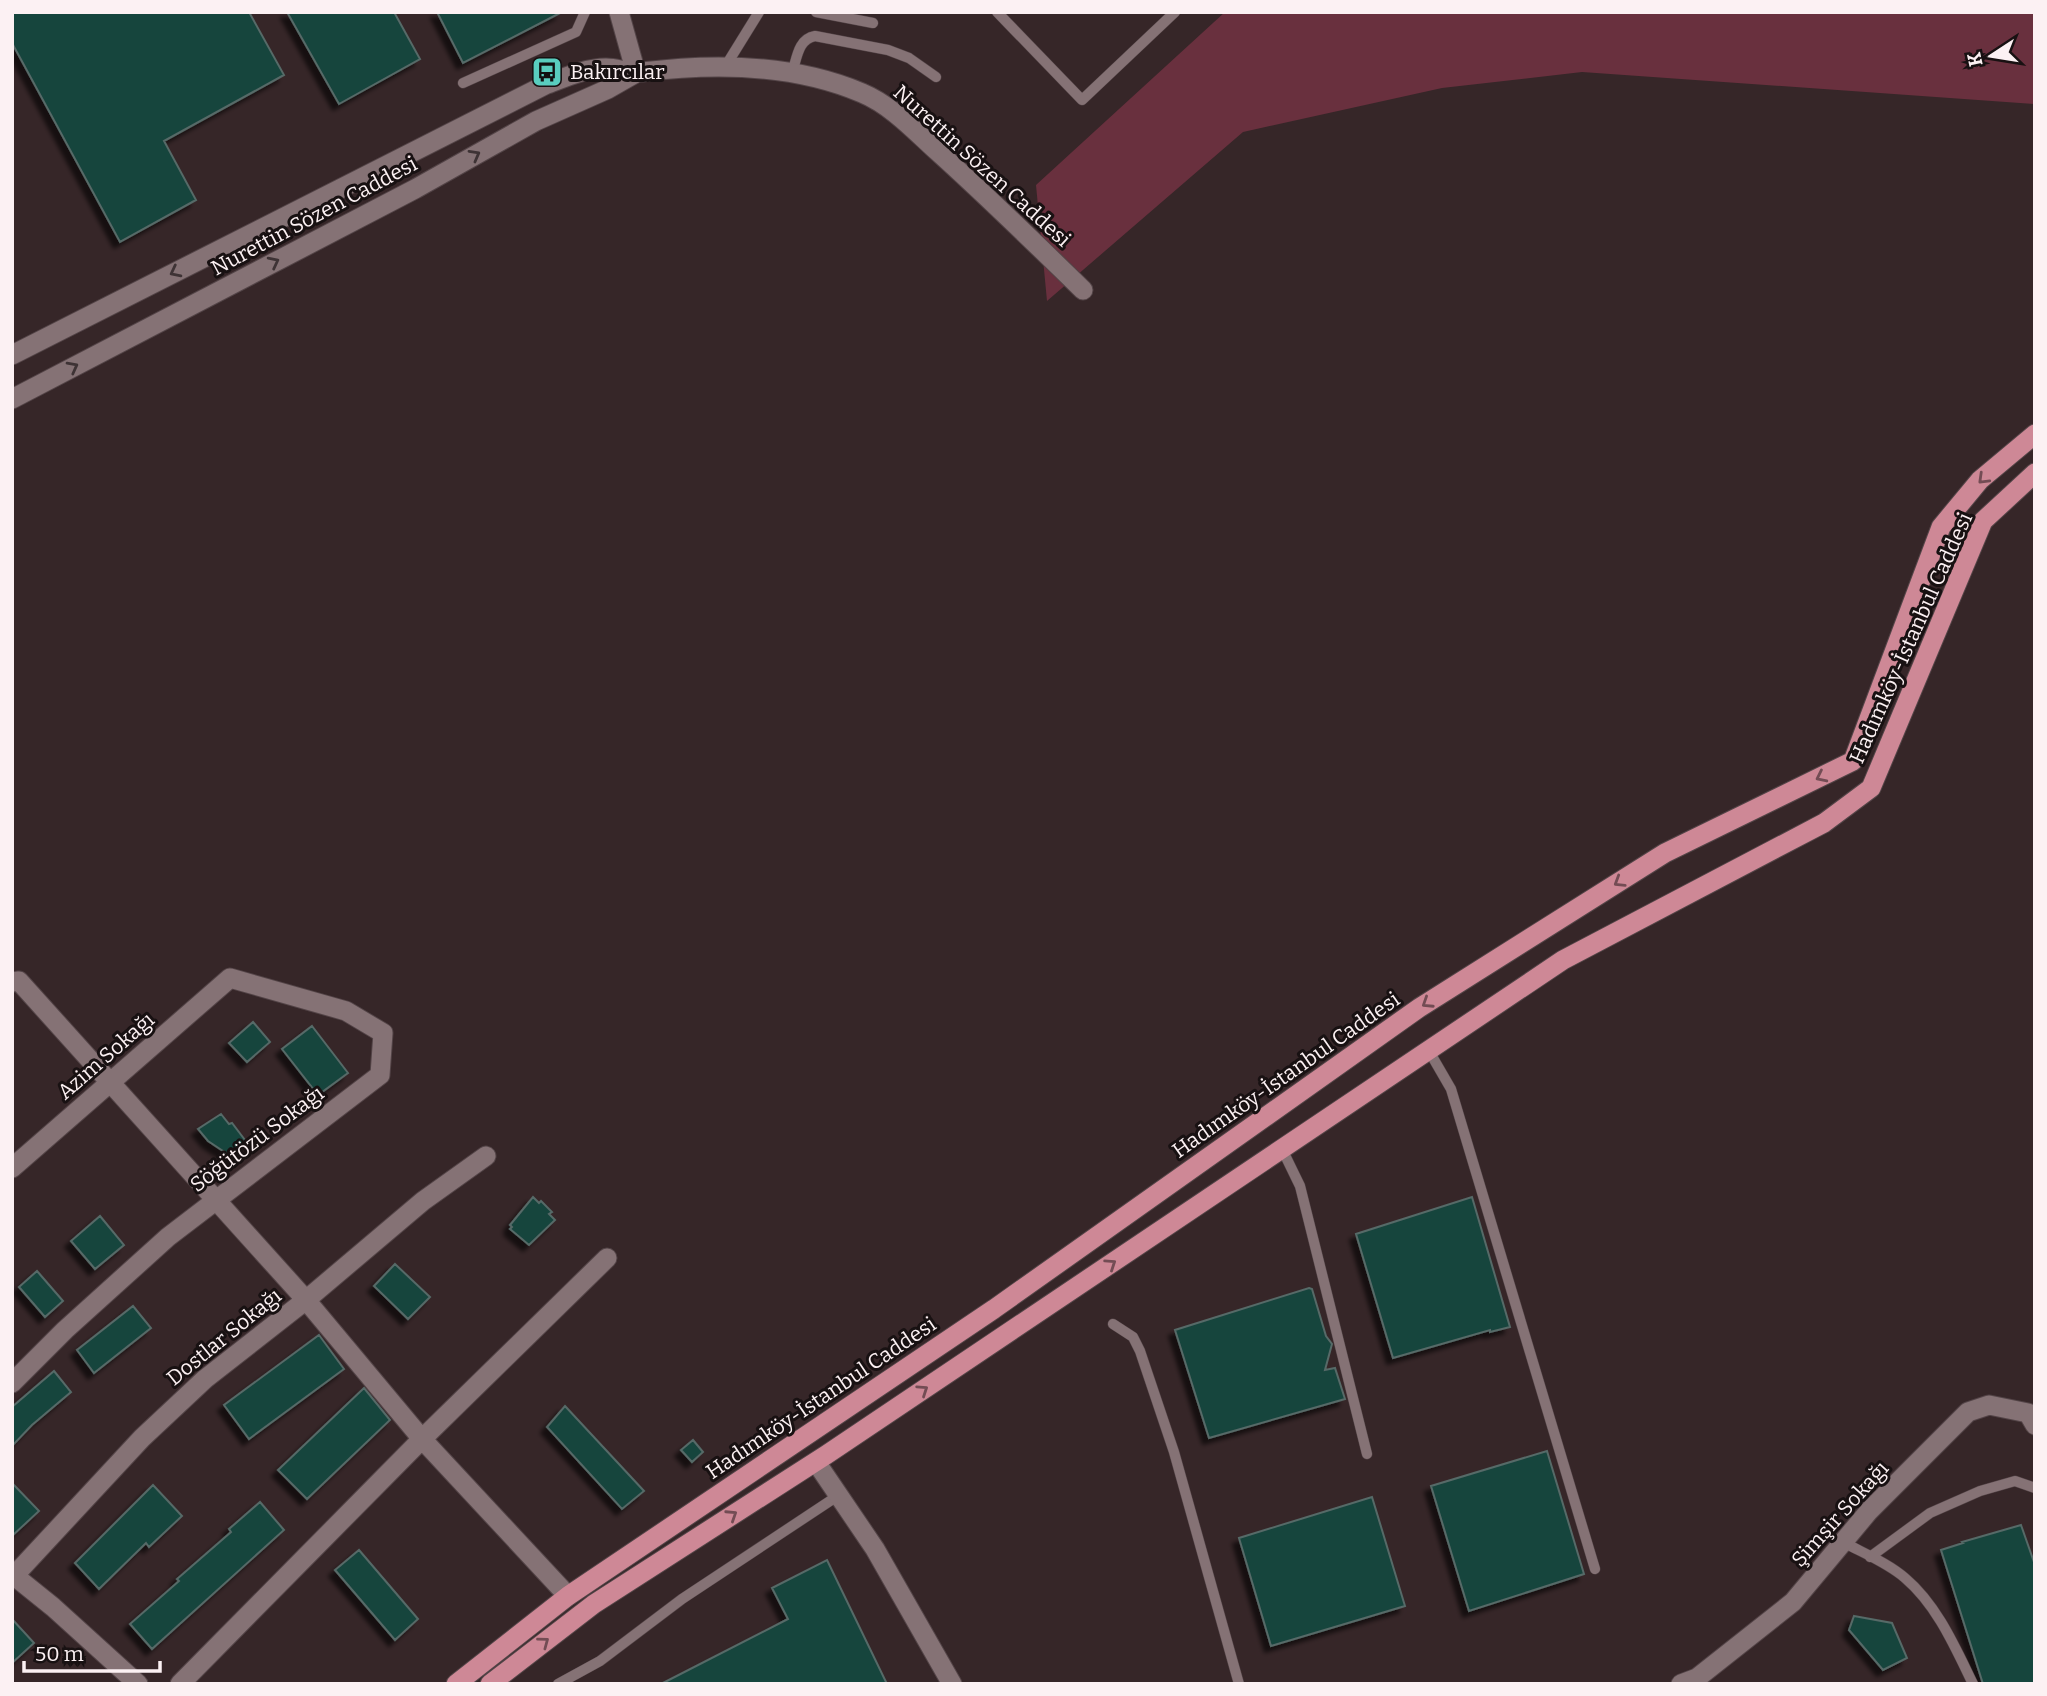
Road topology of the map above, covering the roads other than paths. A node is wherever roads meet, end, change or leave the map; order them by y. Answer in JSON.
{"nodes":[{"id":1,"x":585,"y":12,"type":"edge"},
{"id":2,"x":619,"y":12,"type":"edge"},
{"id":3,"x":759,"y":12,"type":"edge"},
{"id":4,"x":816,"y":12,"type":"edge"},
{"id":5,"x":997,"y":12,"type":"edge"},
{"id":6,"x":1175,"y":12,"type":"edge"},
{"id":7,"x":873,"y":23,"type":"dead end"},
{"id":8,"x":725,"y":68,"type":"junction"},
{"id":9,"x":636,"y":73,"type":"junction"},
{"id":10,"x":792,"y":73,"type":"junction"},
{"id":11,"x":936,"y":77,"type":"dead end"},
{"id":12,"x":463,"y":83,"type":"dead end"},
{"id":13,"x":1083,"y":290,"type":"dead end"},
{"id":14,"x":12,"y":355,"type":"edge"},
{"id":15,"x":12,"y":399,"type":"edge"},
{"id":16,"x":2035,"y":434,"type":"edge"},
{"id":17,"x":2035,"y":473,"type":"edge"},
{"id":18,"x":230,"y":978,"type":"joint"},
{"id":19,"x":15,"y":981,"type":"edge"},
{"id":20,"x":1429,"y":1051,"type":"junction"},
{"id":21,"x":111,"y":1081,"type":"junction"},
{"id":22,"x":1282,"y":1149,"type":"junction"},
{"id":23,"x":486,"y":1156,"type":"dead end"},
{"id":24,"x":12,"y":1168,"type":"edge"},
{"id":25,"x":214,"y":1199,"type":"junction"},
{"id":26,"x":607,"y":1258,"type":"dead end"},
{"id":27,"x":306,"y":1300,"type":"junction"},
{"id":28,"x":1113,"y":1324,"type":"dead end"},
{"id":29,"x":12,"y":1383,"type":"edge"},
{"id":30,"x":2035,"y":1425,"type":"edge"},
{"id":31,"x":422,"y":1439,"type":"junction"},
{"id":32,"x":1367,"y":1454,"type":"dead end"},
{"id":33,"x":816,"y":1462,"type":"junction"},
{"id":34,"x":2035,"y":1488,"type":"edge"},
{"id":35,"x":840,"y":1495,"type":"junction"},
{"id":36,"x":1843,"y":1542,"type":"junction"},
{"id":37,"x":1870,"y":1557,"type":"junction"},
{"id":38,"x":1595,"y":1569,"type":"dead end"},
{"id":39,"x":13,"y":1576,"type":"edge"},
{"id":40,"x":568,"y":1595,"type":"junction"},
{"id":41,"x":138,"y":1684,"type":"edge"},
{"id":42,"x":180,"y":1684,"type":"edge"},
{"id":43,"x":456,"y":1684,"type":"edge"},
{"id":44,"x":490,"y":1684,"type":"edge"},
{"id":45,"x":558,"y":1684,"type":"edge"},
{"id":46,"x":952,"y":1684,"type":"edge"},
{"id":47,"x":1239,"y":1684,"type":"edge"},
{"id":48,"x":1681,"y":1684,"type":"edge"},
{"id":49,"x":1973,"y":1684,"type":"edge"}],
"edges":[{"from":1,"to":12,"type":"lane"},
{"from":2,"to":9,"type":"street"},
{"from":3,"to":8,"type":"lane"},
{"from":4,"to":7,"type":"lane"},
{"from":5,"to":6,"type":"lane"},
{"from":8,"to":9,"type":"street","name":"Nurettin Sözen Caddesi"},
{"from":8,"to":10,"type":"street","name":"Nurettin Sözen Caddesi"},
{"from":9,"to":14,"type":"street","name":"Nurettin Sözen Caddesi","one_way":true},
{"from":15,"to":9,"type":"street","name":"Nurettin Sözen Caddesi","one_way":true},
{"from":10,"to":11,"type":"lane"},
{"from":10,"to":13,"type":"street","name":"Nurettin Sözen Caddesi"},
{"from":16,"to":40,"type":"main road","name":"Hadımköy-İstanbul Caddesi","one_way":true},
{"from":17,"to":20,"type":"main road","name":"Hadımköy-İstanbul Caddesi"},
{"from":18,"to":21,"type":"street","name":"Azim Sokağı"},
{"from":18,"to":25,"type":"street","name":"Söğütözü Sokağı"},
{"from":19,"to":21,"type":"street"},
{"from":20,"to":22,"type":"main road","name":"Hadımköy-İstanbul Caddesi"},
{"from":20,"to":38,"type":"lane"},
{"from":21,"to":24,"type":"street","name":"Azim Sokağı"},
{"from":21,"to":25,"type":"street"},
{"from":22,"to":32,"type":"lane"},
{"from":33,"to":22,"type":"main road","name":"Hadımköy-İstanbul Caddesi","one_way":true},
{"from":23,"to":27,"type":"street","name":"Dostlar Sokağı"},
{"from":25,"to":27,"type":"street"},
{"from":25,"to":29,"type":"street","name":"Söğütözü Sokağı"},
{"from":26,"to":31,"type":"street"},
{"from":27,"to":31,"type":"street"},
{"from":27,"to":39,"type":"street","name":"Dostlar Sokağı"},
{"from":28,"to":47,"type":"lane"},
{"from":30,"to":36,"type":"street","name":"Şimşir Sokağı"},
{"from":31,"to":40,"type":"street"},
{"from":31,"to":42,"type":"street"},
{"from":33,"to":35,"type":"street"},
{"from":44,"to":33,"type":"main road","name":"Hadımköy-İstanbul Caddesi","one_way":true},
{"from":34,"to":37,"type":"lane"},
{"from":35,"to":45,"type":"lane"},
{"from":35,"to":46,"type":"street"},
{"from":36,"to":37,"type":"lane"},
{"from":36,"to":48,"type":"street","name":"Şimşir Sokağı"},
{"from":37,"to":49,"type":"lane"},
{"from":39,"to":41,"type":"street"},
{"from":40,"to":43,"type":"main road","name":"Hadımköy-İstanbul Caddesi"}]}
